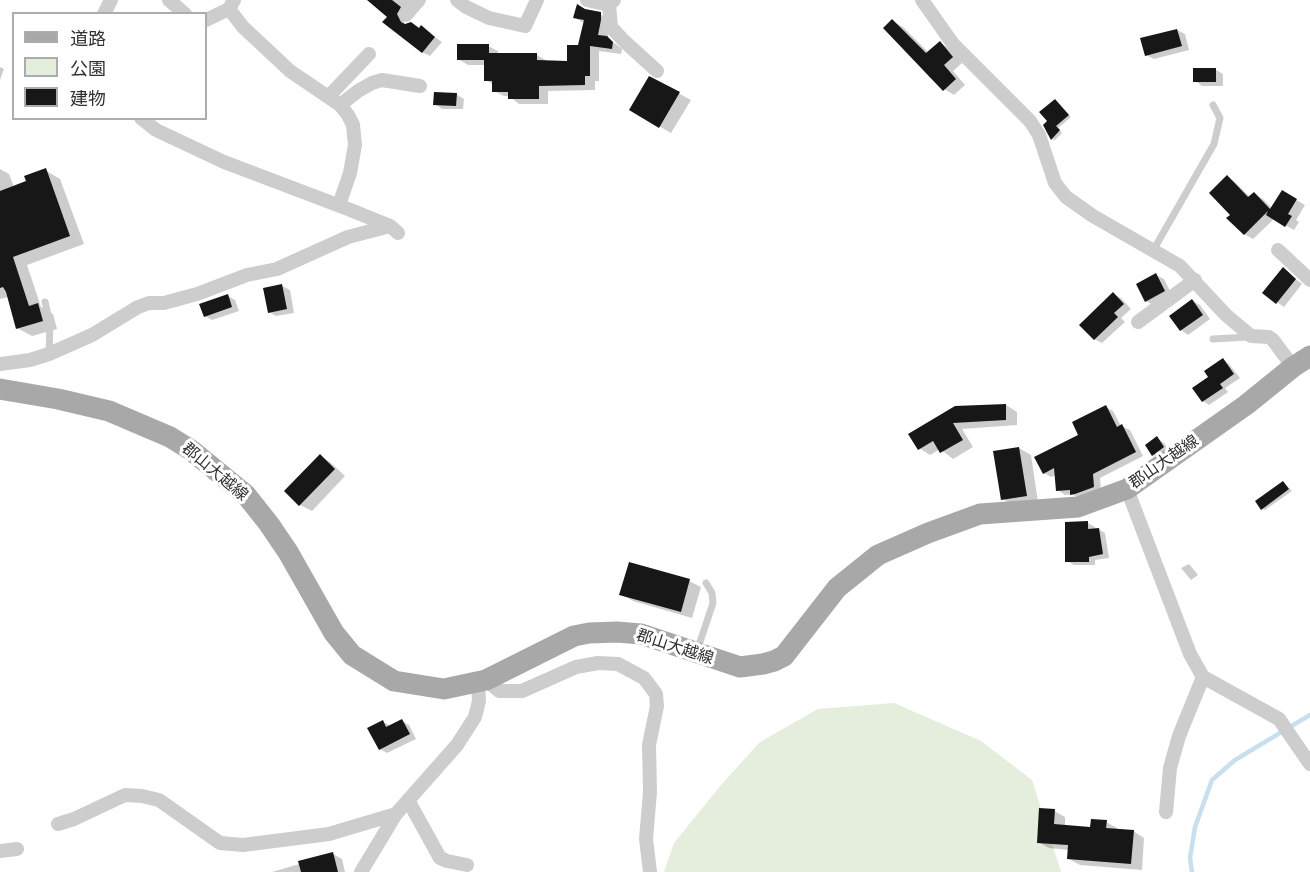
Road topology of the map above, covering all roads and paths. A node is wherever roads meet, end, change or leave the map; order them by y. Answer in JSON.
{"nodes":[{"id":1,"x":169,"y":0,"type":"edge"},
{"id":2,"x":419,"y":0,"type":"edge"},
{"id":3,"x":458,"y":0,"type":"edge"},
{"id":4,"x":537,"y":0,"type":"edge"},
{"id":5,"x":587,"y":0,"type":"edge"},
{"id":6,"x":922,"y":0,"type":"edge"},
{"id":7,"x":612,"y":2,"type":"edge"},
{"id":8,"x":231,"y":5,"type":"edge"},
{"id":9,"x":183,"y":12,"type":"edge"},
{"id":10,"x":406,"y":15,"type":"dead end"},
{"id":11,"x":207,"y":19,"type":"edge"},
{"id":12,"x":369,"y":54,"type":"dead end"},
{"id":13,"x":657,"y":71,"type":"dead end"},
{"id":14,"x":420,"y":86,"type":"dead end"},
{"id":15,"x":328,"y":97,"type":"junction"},
{"id":16,"x":340,"y":105,"type":"junction"},
{"id":17,"x":1213,"y":105,"type":"dead end"},
{"id":18,"x":144,"y":120,"type":"edge"},
{"id":19,"x":339,"y":205,"type":"junction"},
{"id":20,"x":1154,"y":249,"type":"junction"},
{"id":21,"x":1278,"y":250,"type":"dead end"},
{"id":22,"x":1195,"y":280,"type":"junction"},
{"id":23,"x":1310,"y":280,"type":"edge"},
{"id":24,"x":45,"y":302,"type":"dead end"},
{"id":25,"x":1138,"y":322,"type":"dead end"},
{"id":26,"x":1251,"y":336,"type":"junction"},
{"id":27,"x":1213,"y":339,"type":"dead end"},
{"id":28,"x":49,"y":354,"type":"junction"},
{"id":29,"x":1301,"y":361,"type":"edge"},
{"id":30,"x":0,"y":364,"type":"edge"},
{"id":31,"x":0,"y":389,"type":"edge"},
{"id":32,"x":1127,"y":489,"type":"junction"},
{"id":33,"x":706,"y":583,"type":"dead end"},
{"id":34,"x":696,"y":654,"type":"junction"},
{"id":35,"x":1203,"y":677,"type":"junction"},
{"id":36,"x":482,"y":681,"type":"junction"},
{"id":37,"x":1310,"y":764,"type":"edge"},
{"id":38,"x":408,"y":800,"type":"junction"},
{"id":39,"x":1166,"y":812,"type":"dead end"},
{"id":40,"x":396,"y":814,"type":"junction"},
{"id":41,"x":58,"y":824,"type":"dead end"},
{"id":42,"x":16,"y":849,"type":"dead end"},
{"id":43,"x":0,"y":851,"type":"edge"},
{"id":44,"x":467,"y":865,"type":"dead end"},
{"id":45,"x":361,"y":872,"type":"edge"},
{"id":46,"x":650,"y":872,"type":"edge"}],
"edges":[{"from":1,"to":9,"type":"street"},
{"from":2,"to":10,"type":"street"},
{"from":3,"to":4,"type":"street"},
{"from":5,"to":7,"type":"street"},
{"from":6,"to":20,"type":"street"},
{"from":7,"to":13,"type":"street"},
{"from":8,"to":11,"type":"street"},
{"from":8,"to":15,"type":"street"},
{"from":12,"to":15,"type":"street"},
{"from":14,"to":16,"type":"street"},
{"from":15,"to":16,"type":"street"},
{"from":16,"to":19,"type":"street"},
{"from":17,"to":20,"type":"lane"},
{"from":18,"to":19,"type":"street"},
{"from":19,"to":28,"type":"street"},
{"from":20,"to":22,"type":"street"},
{"from":21,"to":23,"type":"street"},
{"from":22,"to":25,"type":"street"},
{"from":22,"to":26,"type":"street"},
{"from":24,"to":28,"type":"lane"},
{"from":26,"to":27,"type":"lane"},
{"from":26,"to":29,"type":"street"},
{"from":28,"to":30,"type":"street"},
{"from":29,"to":32,"type":"main road","name":"郡山大越線"},
{"from":31,"to":36,"type":"main road","name":"郡山大越線"},
{"from":32,"to":34,"type":"main road","name":"郡山大越線"},
{"from":32,"to":35,"type":"street"},
{"from":33,"to":34,"type":"lane"},
{"from":34,"to":36,"type":"main road","name":"郡山大越線"},
{"from":35,"to":37,"type":"street"},
{"from":35,"to":39,"type":"street"},
{"from":36,"to":38,"type":"street"},
{"from":36,"to":46,"type":"street"},
{"from":38,"to":40,"type":"street"},
{"from":38,"to":44,"type":"street"},
{"from":40,"to":41,"type":"street"},
{"from":40,"to":45,"type":"street"},
{"from":42,"to":43,"type":"street"}]}
